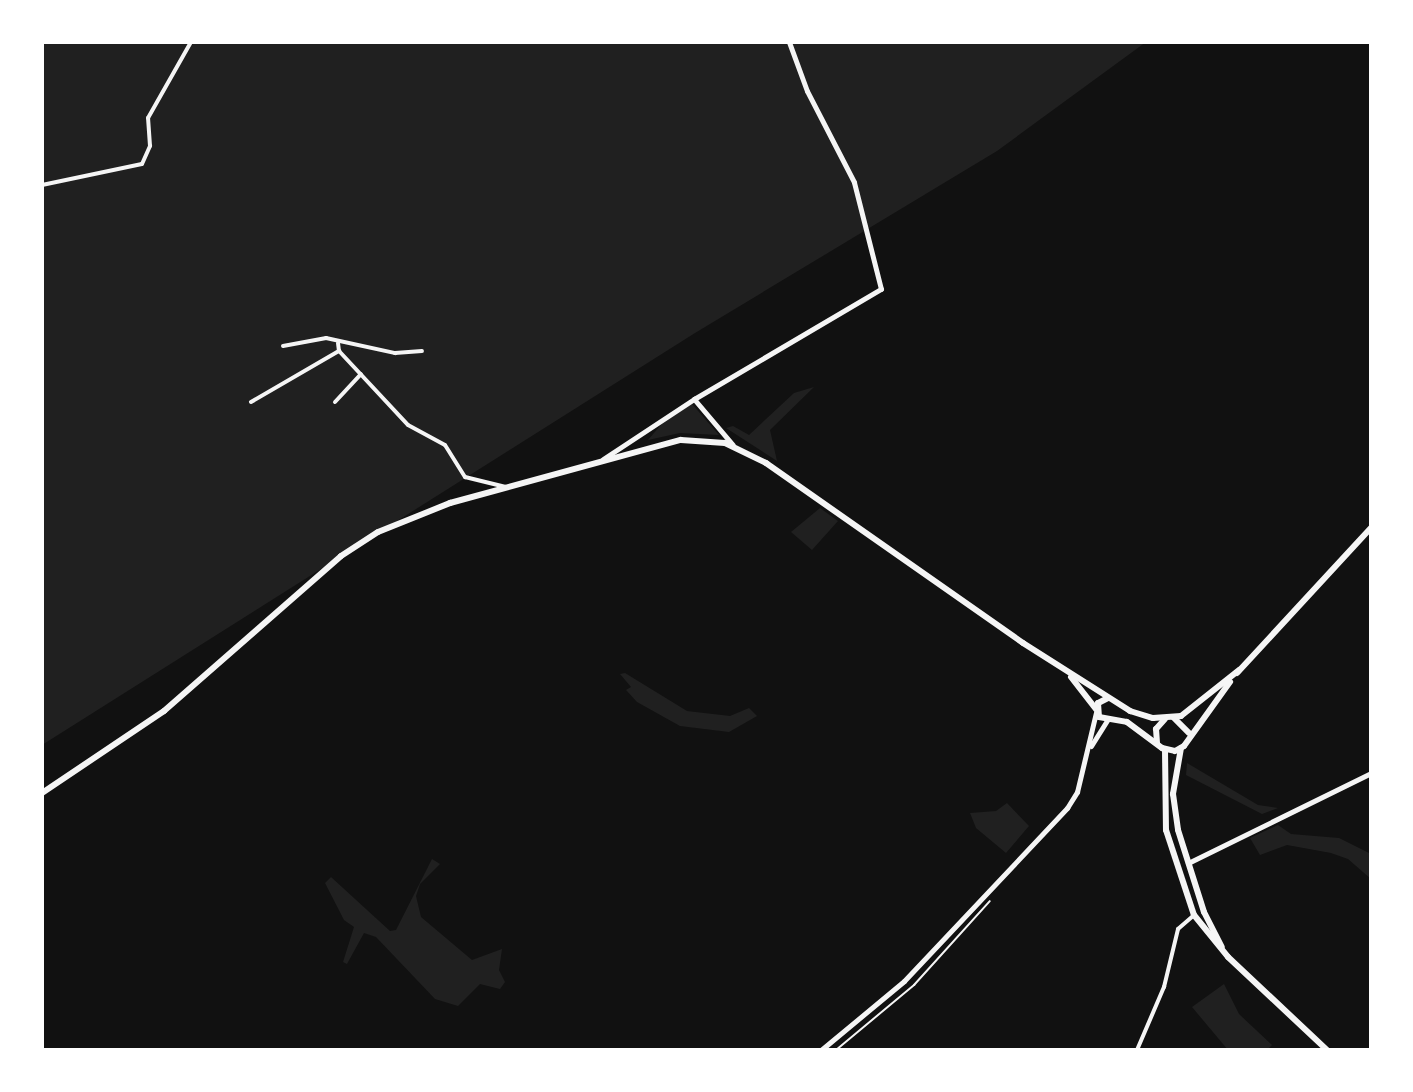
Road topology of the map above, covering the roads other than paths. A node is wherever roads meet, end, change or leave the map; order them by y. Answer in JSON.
{"nodes":[{"id":1,"x":191,"y":42,"type":"edge"},
{"id":2,"x":789,"y":42,"type":"edge"},
{"id":3,"x":42,"y":185,"type":"edge"},
{"id":4,"x":338,"y":343,"type":"junction"},
{"id":5,"x":283,"y":346,"type":"dead end"},
{"id":6,"x":339,"y":351,"type":"junction"},
{"id":7,"x":422,"y":351,"type":"dead end"},
{"id":8,"x":361,"y":374,"type":"junction"},
{"id":9,"x":694,"y":399,"type":"junction"},
{"id":10,"x":251,"y":402,"type":"dead end"},
{"id":11,"x":335,"y":402,"type":"dead end"},
{"id":12,"x":734,"y":446,"type":"junction"},
{"id":13,"x":603,"y":459,"type":"junction"},
{"id":14,"x":509,"y":487,"type":"junction"},
{"id":15,"x":1371,"y":528,"type":"edge"},
{"id":16,"x":1063,"y":670,"type":"junction"},
{"id":17,"x":1239,"y":670,"type":"junction"},
{"id":18,"x":1112,"y":700,"type":"junction"},
{"id":19,"x":1096,"y":710,"type":"junction"},
{"id":20,"x":1174,"y":718,"type":"junction"},
{"id":21,"x":1110,"y":719,"type":"junction"},
{"id":22,"x":1165,"y":719,"type":"junction"},
{"id":23,"x":1189,"y":733,"type":"junction"},
{"id":24,"x":1157,"y":743,"type":"junction"},
{"id":25,"x":1181,"y":748,"type":"junction"},
{"id":26,"x":1089,"y":750,"type":"junction"},
{"id":27,"x":1165,"y":750,"type":"junction"},
{"id":28,"x":1371,"y":773,"type":"edge"},
{"id":29,"x":42,"y":793,"type":"edge"},
{"id":30,"x":1188,"y":863,"type":"junction"},
{"id":31,"x":1194,"y":915,"type":"junction"},
{"id":32,"x":1228,"y":957,"type":"junction"},
{"id":33,"x":821,"y":1050,"type":"edge"},
{"id":34,"x":1137,"y":1050,"type":"edge"},
{"id":35,"x":1327,"y":1050,"type":"edge"}],
"edges":[{"from":1,"to":3,"type":"street"},
{"from":2,"to":9,"type":"street"},
{"from":4,"to":5,"type":"street"},
{"from":4,"to":6,"type":"street"},
{"from":4,"to":7,"type":"street"},
{"from":6,"to":8,"type":"street"},
{"from":6,"to":10,"type":"street"},
{"from":8,"to":11,"type":"street"},
{"from":8,"to":14,"type":"street"},
{"from":9,"to":12,"type":"street"},
{"from":9,"to":13,"type":"street"},
{"from":12,"to":13,"type":"main road"},
{"from":12,"to":16,"type":"main road"},
{"from":13,"to":14,"type":"main road"},
{"from":14,"to":29,"type":"main road"},
{"from":15,"to":17,"type":"main road"},
{"from":16,"to":18,"type":"main road"},
{"from":16,"to":19,"type":"main road"},
{"from":17,"to":20,"type":"main road"},
{"from":17,"to":23,"type":"main road"},
{"from":18,"to":19,"type":"main road"},
{"from":18,"to":21,"type":"main road"},
{"from":18,"to":22,"type":"main road"},
{"from":19,"to":21,"type":"main road"},
{"from":19,"to":26,"type":"street"},
{"from":20,"to":22,"type":"main road"},
{"from":20,"to":23,"type":"main road"},
{"from":21,"to":24,"type":"main road"},
{"from":21,"to":26,"type":"street"},
{"from":22,"to":24,"type":"main road"},
{"from":23,"to":25,"type":"main road"},
{"from":24,"to":27,"type":"main road"},
{"from":25,"to":27,"type":"main road"},
{"from":25,"to":30,"type":"main road"},
{"from":26,"to":33,"type":"street"},
{"from":27,"to":31,"type":"main road"},
{"from":28,"to":30,"type":"street"},
{"from":30,"to":32,"type":"main road"},
{"from":31,"to":32,"type":"main road"},
{"from":31,"to":34,"type":"street"},
{"from":32,"to":35,"type":"main road"}]}
